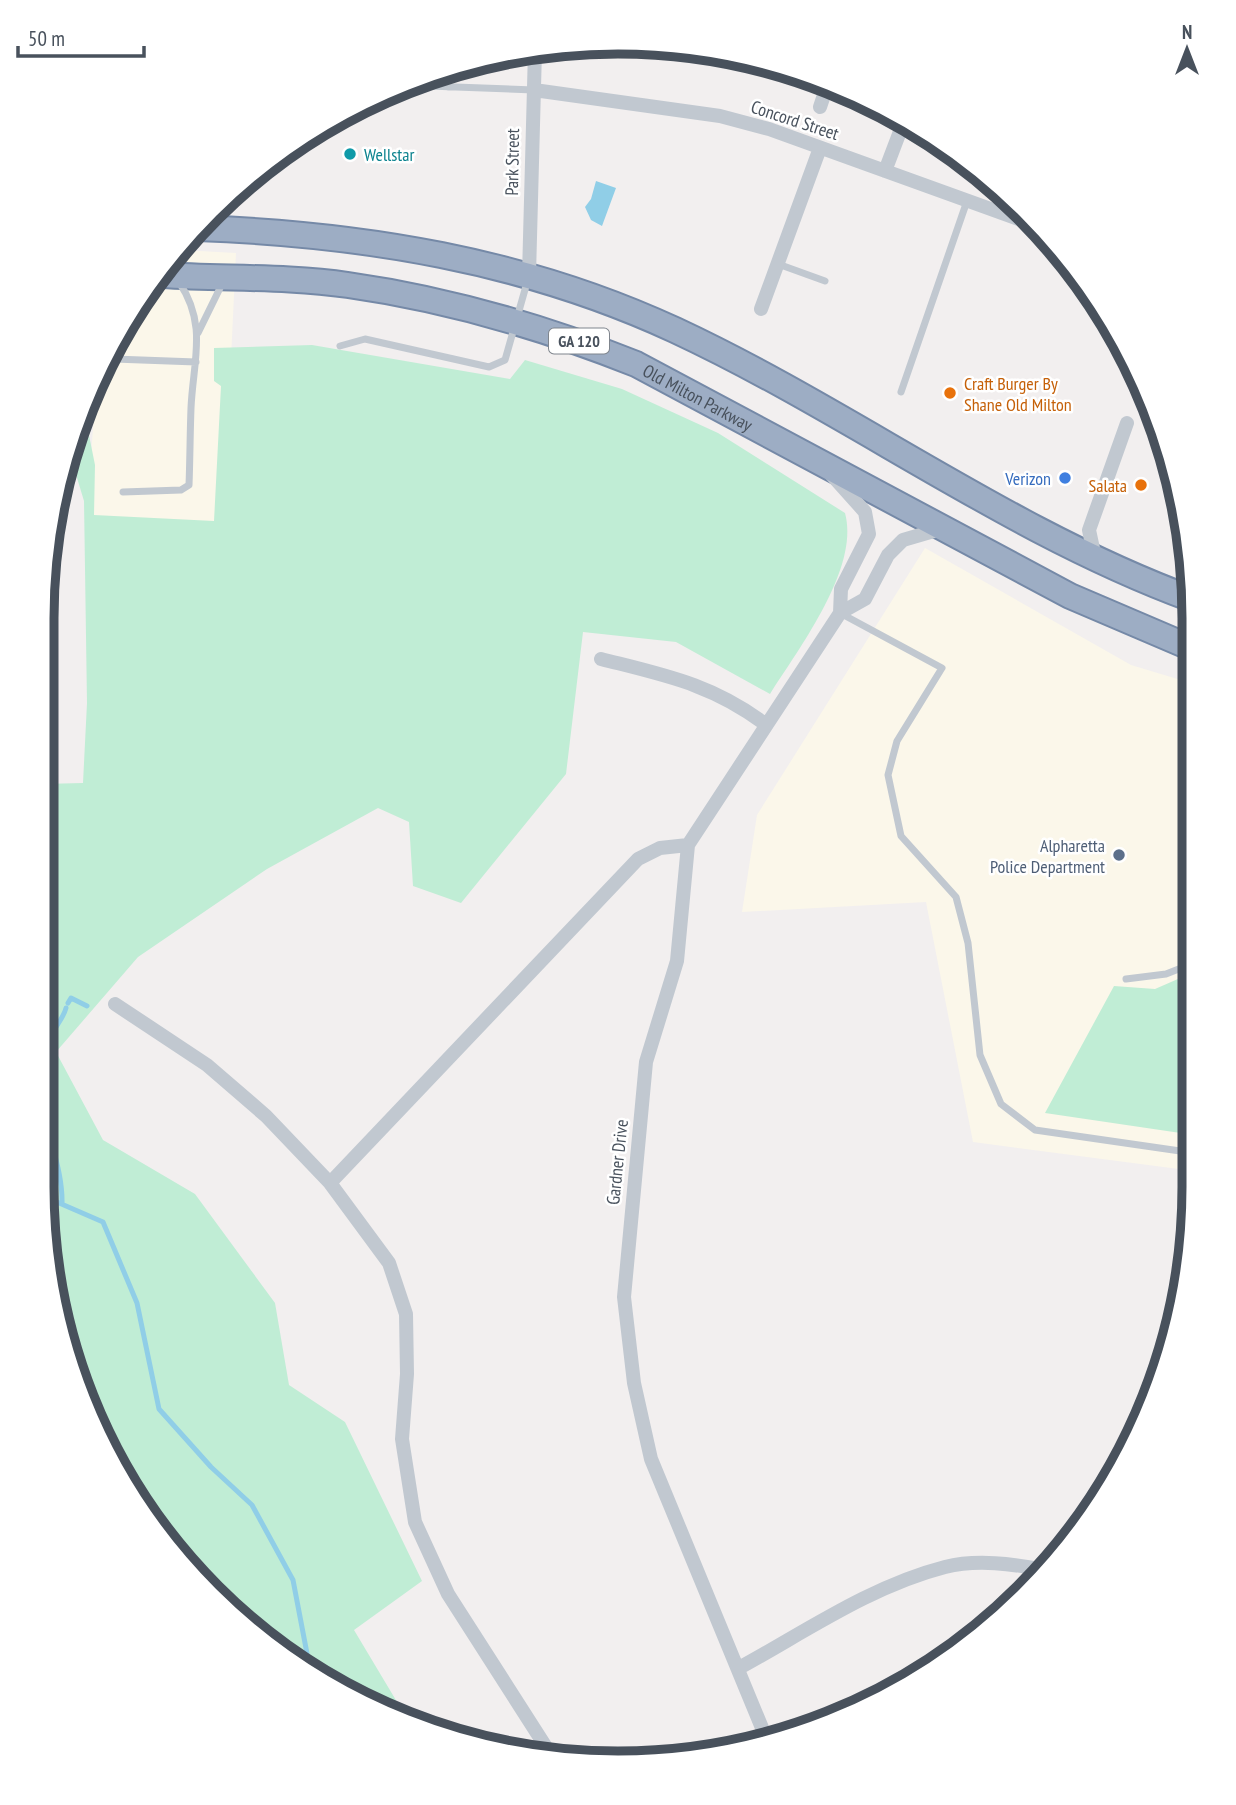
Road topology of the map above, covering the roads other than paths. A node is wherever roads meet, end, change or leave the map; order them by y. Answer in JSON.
{"nodes":[{"id":1,"x":535,"y":61,"type":"edge"},
{"id":2,"x":448,"y":81,"type":"edge"},
{"id":3,"x":431,"y":86,"type":"edge"},
{"id":4,"x":448,"y":87,"type":"junction"},
{"id":5,"x":534,"y":90,"type":"junction"},
{"id":6,"x":825,"y":93,"type":"edge"},
{"id":7,"x":820,"y":107,"type":"dead end"},
{"id":8,"x":900,"y":130,"type":"edge"},
{"id":9,"x":820,"y":148,"type":"junction"},
{"id":10,"x":885,"y":171,"type":"junction"},
{"id":11,"x":967,"y":200,"type":"junction"},
{"id":12,"x":1016,"y":218,"type":"edge"},
{"id":13,"x":210,"y":229,"type":"edge"},
{"id":14,"x":778,"y":264,"type":"junction"},
{"id":15,"x":171,"y":275,"type":"edge"},
{"id":16,"x":529,"y":275,"type":"junction"},
{"id":17,"x":170,"y":277,"type":"edge"},
{"id":18,"x":226,"y":278,"type":"junction"},
{"id":19,"x":824,"y":281,"type":"dead end"},
{"id":20,"x":761,"y":309,"type":"dead end"},
{"id":21,"x":517,"y":322,"type":"junction"},
{"id":22,"x":198,"y":334,"type":"junction"},
{"id":23,"x":340,"y":346,"type":"dead end"},
{"id":24,"x":117,"y":359,"type":"edge"},
{"id":25,"x":196,"y":362,"type":"junction"},
{"id":26,"x":901,"y":392,"type":"dead end"},
{"id":27,"x":1127,"y":423,"type":"dead end"},
{"id":28,"x":821,"y":461,"type":"junction"},
{"id":29,"x":123,"y":492,"type":"dead end"},
{"id":30,"x":945,"y":528,"type":"junction"},
{"id":31,"x":1089,"y":530,"type":"junction"},
{"id":32,"x":1057,"y":537,"type":"junction"},
{"id":33,"x":1095,"y":558,"type":"junction"},
{"id":34,"x":1181,"y":595,"type":"edge"},
{"id":35,"x":840,"y":613,"type":"junction"},
{"id":36,"x":1182,"y":644,"type":"edge"},
{"id":37,"x":601,"y":659,"type":"dead end"},
{"id":38,"x":765,"y":724,"type":"junction"},
{"id":39,"x":688,"y":845,"type":"junction"},
{"id":40,"x":1182,"y":968,"type":"edge"},
{"id":41,"x":1126,"y":979,"type":"dead end"},
{"id":42,"x":115,"y":1004,"type":"dead end"},
{"id":43,"x":1182,"y":1151,"type":"edge"},
{"id":44,"x":330,"y":1183,"type":"junction"},
{"id":45,"x":1034,"y":1568,"type":"edge"},
{"id":46,"x":739,"y":1668,"type":"junction"},
{"id":47,"x":763,"y":1732,"type":"edge"},
{"id":48,"x":545,"y":1746,"type":"edge"}],
"edges":[{"from":1,"to":5,"type":"street","name":"Park Street"},
{"from":2,"to":4,"type":"lane"},
{"from":3,"to":4,"type":"lane"},
{"from":4,"to":5,"type":"lane"},
{"from":5,"to":9,"type":"street","name":"Concord Street"},
{"from":5,"to":16,"type":"street","name":"Park Street"},
{"from":6,"to":7,"type":"street"},
{"from":8,"to":10,"type":"street"},
{"from":9,"to":10,"type":"street","name":"Concord Street"},
{"from":9,"to":14,"type":"street"},
{"from":10,"to":11,"type":"street","name":"Concord Street"},
{"from":11,"to":12,"type":"street","name":"Concord Street"},
{"from":11,"to":26,"type":"lane"},
{"from":13,"to":16,"type":"highway","number":"GA 120"},
{"from":14,"to":19,"type":"lane"},
{"from":14,"to":20,"type":"street"},
{"from":15,"to":18,"type":"highway","name":"Old Milton Parkway","number":"GA 120"},
{"from":16,"to":21,"type":"lane"},
{"from":16,"to":32,"type":"highway","number":"GA 120"},
{"from":17,"to":22,"type":"lane"},
{"from":18,"to":21,"type":"highway","name":"Old Milton Parkway","number":"GA 120"},
{"from":18,"to":22,"type":"lane"},
{"from":21,"to":23,"type":"lane"},
{"from":21,"to":28,"type":"highway","name":"Old Milton Parkway","number":"GA 120"},
{"from":22,"to":25,"type":"lane"},
{"from":24,"to":25,"type":"lane"},
{"from":25,"to":29,"type":"lane"},
{"from":27,"to":31,"type":"street"},
{"from":28,"to":30,"type":"highway","name":"Old Milton Parkway","number":"GA 120"},
{"from":28,"to":35,"type":"street","name":"Gardner Drive"},
{"from":30,"to":35,"type":"street","name":"Gardner Drive"},
{"from":30,"to":36,"type":"highway","name":"Old Milton Parkway","number":"GA 120"},
{"from":31,"to":32,"type":"street"},
{"from":31,"to":33,"type":"street"},
{"from":32,"to":33,"type":"highway","number":"GA 120"},
{"from":33,"to":34,"type":"highway","number":"GA 120"},
{"from":35,"to":38,"type":"street","name":"Gardner Drive"},
{"from":35,"to":43,"type":"lane"},
{"from":37,"to":38,"type":"street"},
{"from":38,"to":39,"type":"street","name":"Gardner Drive"},
{"from":39,"to":44,"type":"street"},
{"from":39,"to":46,"type":"street","name":"Gardner Drive"},
{"from":40,"to":41,"type":"lane"},
{"from":42,"to":44,"type":"street"},
{"from":44,"to":48,"type":"street"},
{"from":45,"to":46,"type":"street"},
{"from":46,"to":47,"type":"street","name":"Gardner Drive"}]}
